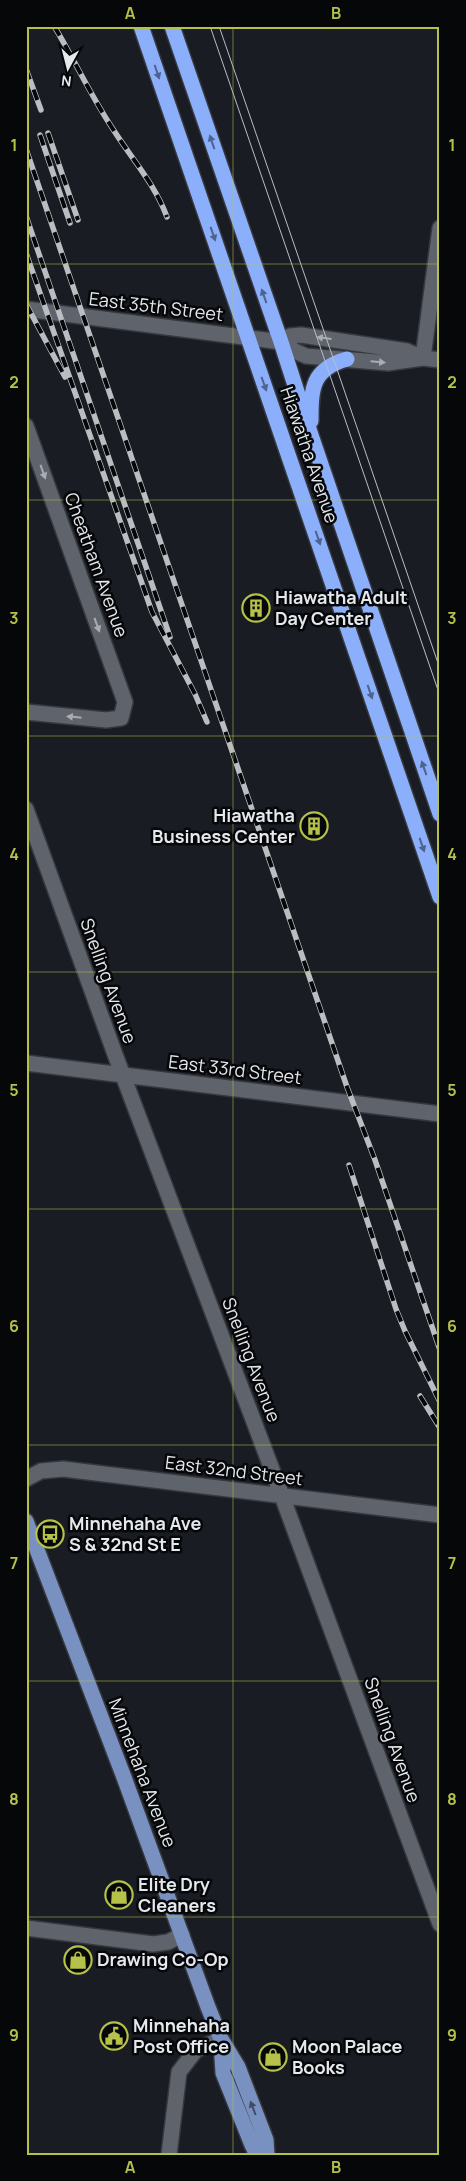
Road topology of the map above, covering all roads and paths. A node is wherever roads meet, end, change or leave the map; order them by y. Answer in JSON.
{"nodes":[{"id":1,"x":141,"y":26,"type":"edge"},
{"id":2,"x":172,"y":26,"type":"edge"},
{"id":3,"x":440,"y":228,"type":"edge"},
{"id":4,"x":26,"y":309,"type":"edge"},
{"id":5,"x":249,"y":338,"type":"junction"},
{"id":6,"x":281,"y":342,"type":"junction"},
{"id":7,"x":423,"y":358,"type":"junction"},
{"id":8,"x":347,"y":359,"type":"junction"},
{"id":9,"x":440,"y":360,"type":"edge"},
{"id":10,"x":26,"y":426,"type":"edge"},
{"id":11,"x":311,"y":436,"type":"junction"},
{"id":12,"x":26,"y":712,"type":"edge"},
{"id":13,"x":26,"y":809,"type":"edge"},
{"id":14,"x":440,"y":814,"type":"edge"},
{"id":15,"x":440,"y":897,"type":"edge"},
{"id":16,"x":26,"y":1063,"type":"edge"},
{"id":17,"x":123,"y":1075,"type":"junction"},
{"id":18,"x":440,"y":1114,"type":"edge"},
{"id":19,"x":26,"y":1479,"type":"edge"},
{"id":20,"x":282,"y":1496,"type":"junction"},
{"id":21,"x":440,"y":1515,"type":"edge"},
{"id":22,"x":26,"y":1521,"type":"edge"},
{"id":23,"x":440,"y":1924,"type":"edge"},
{"id":24,"x":26,"y":1928,"type":"edge"},
{"id":25,"x":182,"y":1935,"type":"junction"},
{"id":26,"x":221,"y":2039,"type":"junction"},
{"id":27,"x":170,"y":2155,"type":"edge"},
{"id":28,"x":257,"y":2155,"type":"edge"},
{"id":29,"x":267,"y":2155,"type":"edge"}],
"edges":[{"from":1,"to":5,"type":"highway","name":"Hiawatha Avenue","one_way":true},
{"from":6,"to":2,"type":"highway","name":"Hiawatha Avenue","one_way":true},
{"from":3,"to":7,"type":"street"},
{"from":4,"to":5,"type":"street","name":"East 35th Street"},
{"from":5,"to":6,"type":"street","name":"East 35th Street"},
{"from":5,"to":15,"type":"highway","name":"Hiawatha Avenue","one_way":true},
{"from":7,"to":6,"type":"street","name":"East 35th Street","one_way":true},
{"from":6,"to":8,"type":"street","name":"East 35th Street"},
{"from":6,"to":11,"type":"highway","name":"Hiawatha Avenue"},
{"from":8,"to":7,"type":"street","name":"East 35th Street","one_way":true},
{"from":7,"to":9,"type":"street","name":"East 35th Street"},
{"from":8,"to":11,"type":"highway"},
{"from":10,"to":12,"type":"street","name":"Cheatham Avenue","one_way":true},
{"from":14,"to":11,"type":"highway","name":"Hiawatha Avenue","one_way":true},
{"from":13,"to":17,"type":"street","name":"Snelling Avenue"},
{"from":16,"to":17,"type":"street","name":"East 33rd Street"},
{"from":17,"to":18,"type":"street","name":"East 33rd Street"},
{"from":17,"to":20,"type":"street","name":"Snelling Avenue"},
{"from":19,"to":20,"type":"street","name":"East 32nd Street"},
{"from":20,"to":21,"type":"street","name":"East 32nd Street"},
{"from":20,"to":23,"type":"street","name":"Snelling Avenue"},
{"from":22,"to":25,"type":"main road","name":"Minnehaha Avenue"},
{"from":24,"to":25,"type":"street"},
{"from":25,"to":26,"type":"main road","name":"Minnehaha Avenue"},
{"from":26,"to":27,"type":"street"},
{"from":26,"to":28,"type":"main road","name":"Minnehaha Avenue"},
{"from":29,"to":26,"type":"main road","name":"Minnehaha Avenue","one_way":true}]}
